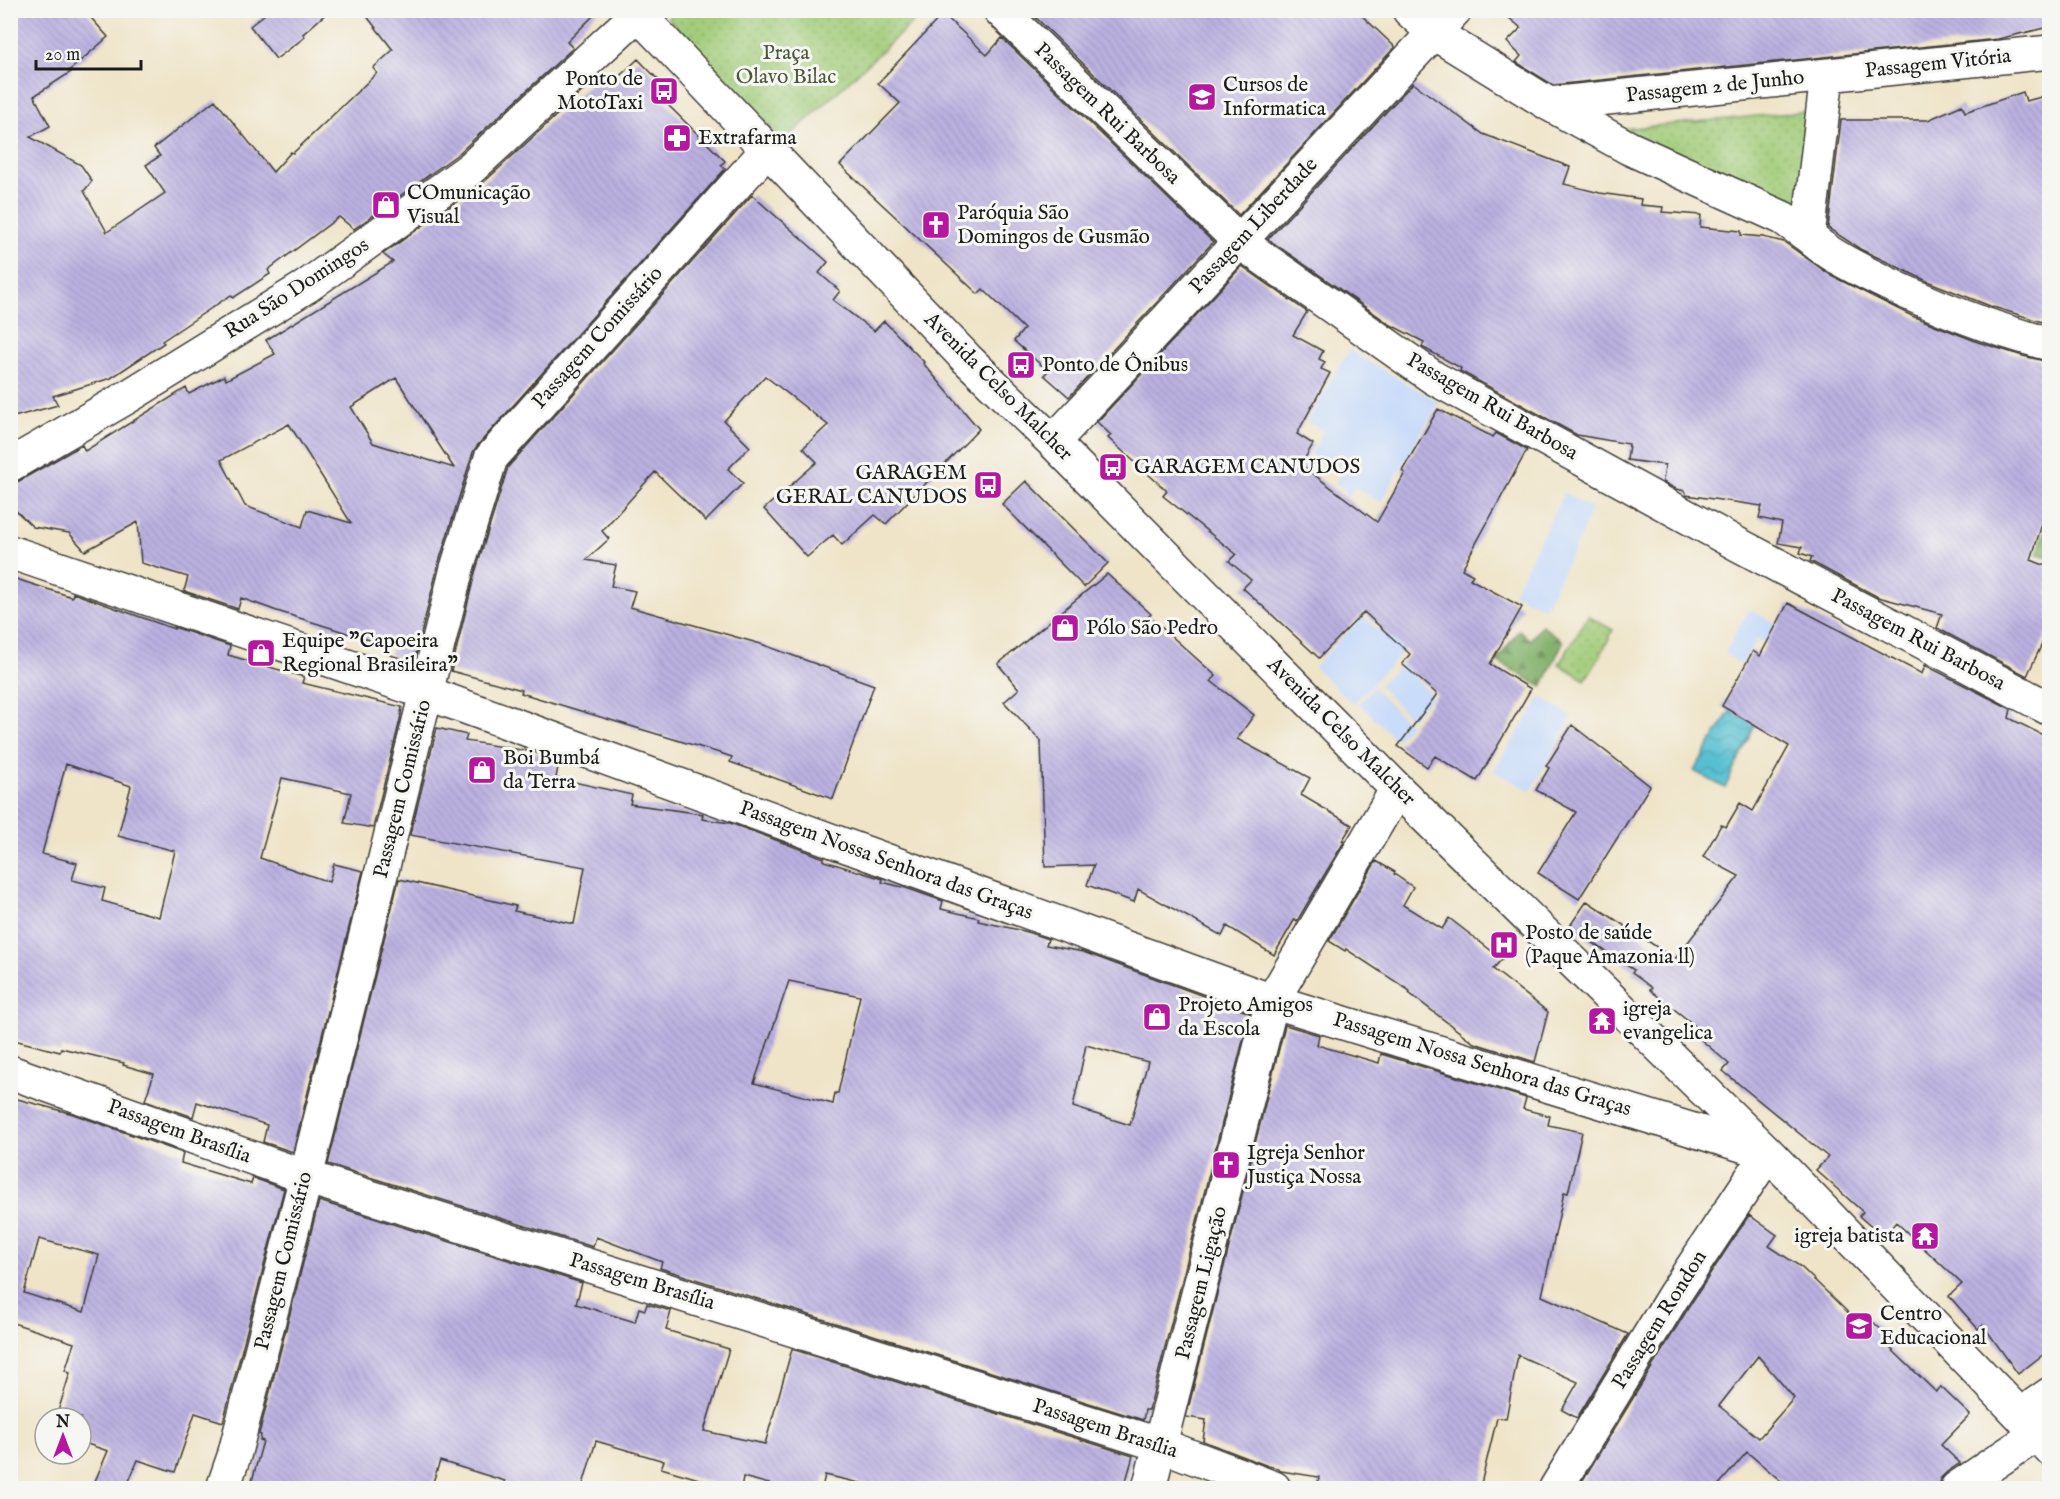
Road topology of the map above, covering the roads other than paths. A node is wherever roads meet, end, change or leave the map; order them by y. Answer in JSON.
{"nodes":[{"id":1,"x":1000,"y":10,"type":"edge"},
{"id":2,"x":1409,"y":10,"type":"edge"},
{"id":3,"x":638,"y":12,"type":"edge"},
{"id":4,"x":1445,"y":22,"type":"edge"},
{"id":5,"x":2049,"y":52,"type":"edge"},
{"id":6,"x":1827,"y":76,"type":"junction"},
{"id":7,"x":1549,"y":104,"type":"junction"},
{"id":8,"x":768,"y":149,"type":"junction"},
{"id":9,"x":1808,"y":236,"type":"junction"},
{"id":10,"x":1240,"y":242,"type":"junction"},
{"id":11,"x":2049,"y":344,"type":"edge"},
{"id":12,"x":1053,"y":442,"type":"junction"},
{"id":13,"x":10,"y":465,"type":"edge"},
{"id":14,"x":10,"y":552,"type":"edge"},
{"id":15,"x":427,"y":693,"type":"junction"},
{"id":16,"x":2049,"y":709,"type":"edge"},
{"id":17,"x":1397,"y":789,"type":"junction"},
{"id":18,"x":1272,"y":1001,"type":"junction"},
{"id":19,"x":10,"y":1072,"type":"edge"},
{"id":20,"x":1768,"y":1153,"type":"junction"},
{"id":21,"x":306,"y":1177,"type":"junction"},
{"id":22,"x":2049,"y":1394,"type":"edge"},
{"id":23,"x":2035,"y":1433,"type":"edge"},
{"id":24,"x":1161,"y":1445,"type":"junction"},
{"id":25,"x":223,"y":1488,"type":"edge"},
{"id":26,"x":1149,"y":1488,"type":"edge"},
{"id":27,"x":1274,"y":1488,"type":"edge"},
{"id":28,"x":1556,"y":1488,"type":"edge"},
{"id":29,"x":1957,"y":1488,"type":"edge"}],
"edges":[{"from":1,"to":10,"type":"street","name":"Passagem Rui Barbosa"},
{"from":2,"to":4,"type":"street"},
{"from":3,"to":8,"type":"street","name":"Avenida Celso Malcher"},
{"from":3,"to":13,"type":"street","name":"Rua São Domingos"},
{"from":4,"to":7,"type":"street"},
{"from":4,"to":10,"type":"street","name":"Passagem Liberdade"},
{"from":5,"to":6,"type":"street","name":"Passagem Vitória"},
{"from":6,"to":7,"type":"street","name":"Passagem 2 de Junho"},
{"from":6,"to":9,"type":"street","name":"Passagem 2 de Junho"},
{"from":7,"to":9,"type":"street"},
{"from":8,"to":12,"type":"street","name":"Avenida Celso Malcher"},
{"from":8,"to":15,"type":"street","name":"Passagem Comissário"},
{"from":9,"to":11,"type":"street"},
{"from":10,"to":12,"type":"street","name":"Passagem Liberdade"},
{"from":10,"to":16,"type":"street","name":"Passagem Rui Barbosa"},
{"from":12,"to":17,"type":"street","name":"Avenida Celso Malcher"},
{"from":14,"to":15,"type":"street","name":"Passagem Nossa Senhora das Graças"},
{"from":15,"to":18,"type":"street","name":"Passagem Nossa Senhora das Graças"},
{"from":15,"to":21,"type":"street","name":"Passagem Comissário"},
{"from":17,"to":18,"type":"street","name":"Passagem Ligação"},
{"from":17,"to":20,"type":"street","name":"Avenida Celso Malcher"},
{"from":18,"to":20,"type":"street","name":"Passagem Nossa Senhora das Graças"},
{"from":18,"to":24,"type":"street","name":"Passagem Ligação"},
{"from":19,"to":21,"type":"street","name":"Passagem Brasília"},
{"from":20,"to":23,"type":"street","name":"Avenida Celso Malcher"},
{"from":20,"to":28,"type":"street","name":"Passagem Rondon"},
{"from":21,"to":24,"type":"street","name":"Passagem Brasília"},
{"from":21,"to":25,"type":"street","name":"Passagem Comissário"},
{"from":22,"to":23,"type":"street"},
{"from":23,"to":29,"type":"street"},
{"from":24,"to":26,"type":"street","name":"Passagem Ligação"},
{"from":24,"to":27,"type":"street","name":"Passagem Brasília"}]}
